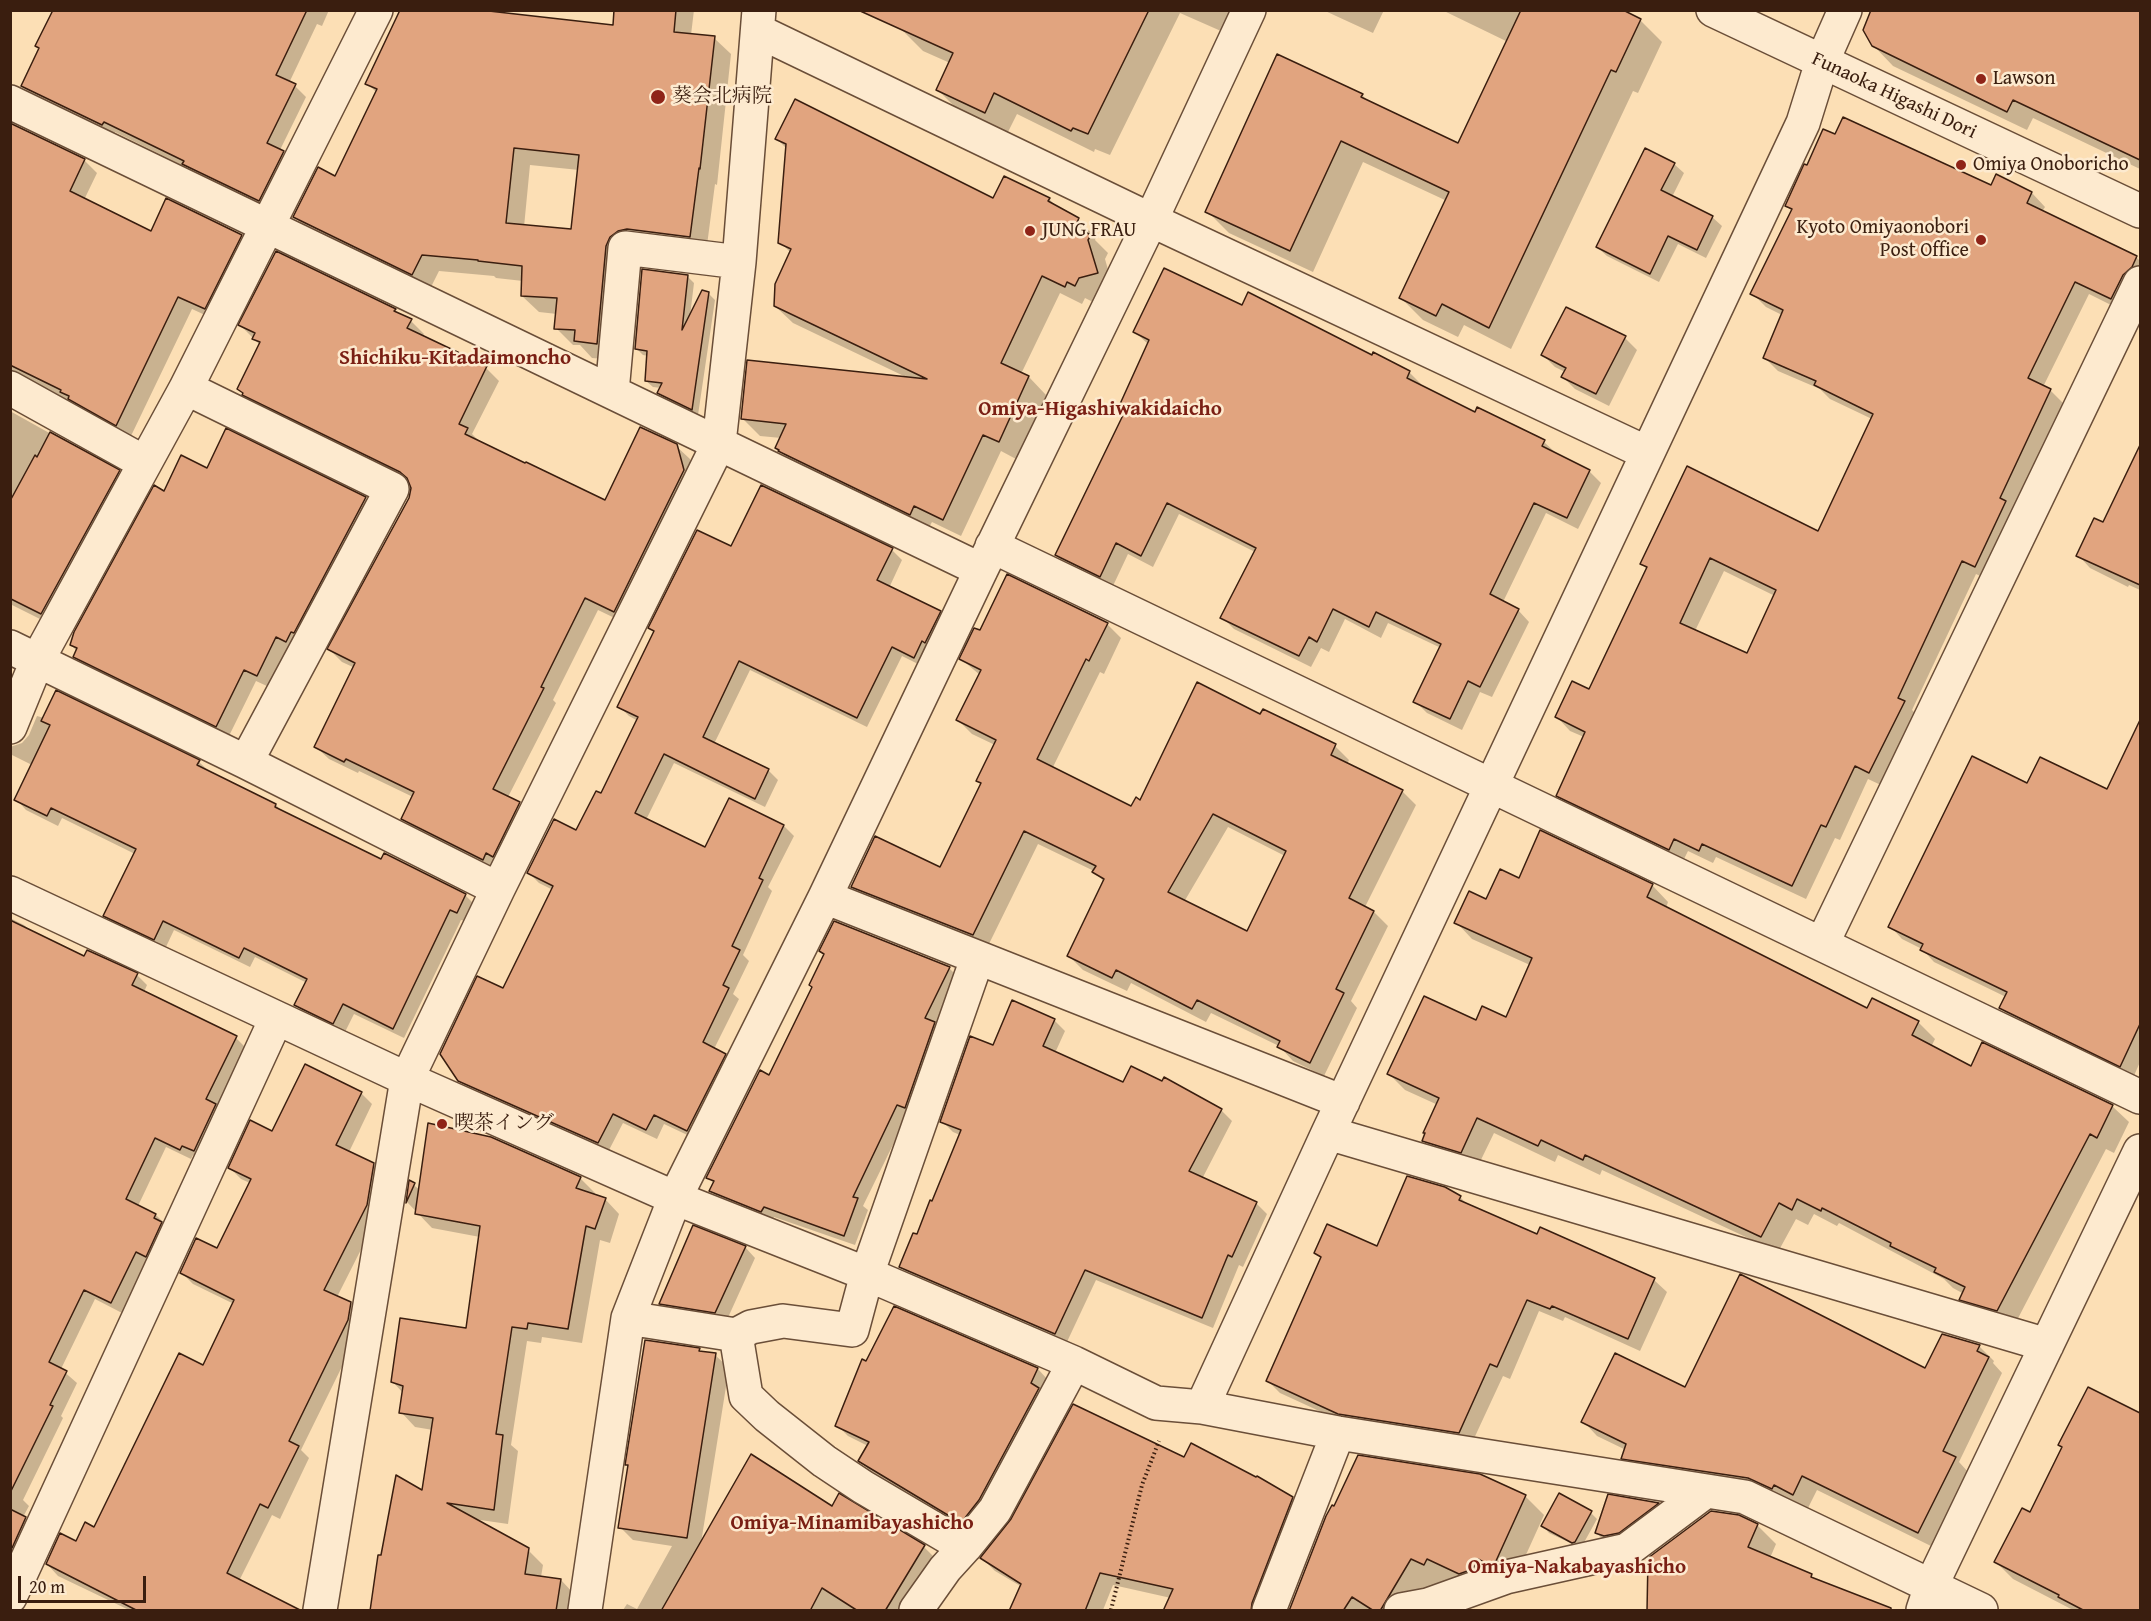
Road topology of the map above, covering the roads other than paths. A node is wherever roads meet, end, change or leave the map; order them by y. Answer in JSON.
{"nodes":[{"id":1,"x":376,"y":10,"type":"edge"},
{"id":2,"x":1249,"y":10,"type":"edge"},
{"id":3,"x":1713,"y":10,"type":"edge"},
{"id":4,"x":1845,"y":10,"type":"edge"},
{"id":5,"x":758,"y":21,"type":"edge"},
{"id":6,"x":1822,"y":62,"type":"junction"},
{"id":7,"x":10,"y":102,"type":"edge"},
{"id":8,"x":2140,"y":211,"type":"edge"},
{"id":9,"x":1151,"y":220,"type":"junction"},
{"id":10,"x":266,"y":225,"type":"junction"},
{"id":11,"x":739,"y":262,"type":"junction"},
{"id":12,"x":2140,"y":283,"type":"edge"},
{"id":13,"x":10,"y":388,"type":"edge"},
{"id":14,"x":186,"y":388,"type":"junction"},
{"id":15,"x":612,"y":392,"type":"junction"},
{"id":16,"x":718,"y":443,"type":"junction"},
{"id":17,"x":1647,"y":453,"type":"junction"},
{"id":18,"x":145,"y":463,"type":"junction"},
{"id":19,"x":986,"y":558,"type":"junction"},
{"id":20,"x":24,"y":654,"type":"edge"},
{"id":21,"x":10,"y":727,"type":"edge"},
{"id":22,"x":246,"y":762,"type":"junction"},
{"id":23,"x":1491,"y":785,"type":"junction"},
{"id":24,"x":498,"y":889,"type":"junction"},
{"id":25,"x":10,"y":893,"type":"edge"},
{"id":26,"x":825,"y":897,"type":"junction"},
{"id":27,"x":1822,"y":944,"type":"junction"},
{"id":28,"x":977,"y":958,"type":"junction"},
{"id":29,"x":276,"y":1019,"type":"junction"},
{"id":30,"x":407,"y":1079,"type":"junction"},
{"id":31,"x":2140,"y":1097,"type":"edge"},
{"id":32,"x":1343,"y":1102,"type":"junction"},
{"id":33,"x":1328,"y":1133,"type":"junction"},
{"id":34,"x":2140,"y":1151,"type":"edge"},
{"id":35,"x":675,"y":1198,"type":"junction"},
{"id":36,"x":867,"y":1274,"type":"junction"},
{"id":37,"x":628,"y":1318,"type":"junction"},
{"id":38,"x":736,"y":1335,"type":"junction"},
{"id":39,"x":2048,"y":1345,"type":"junction"},
{"id":40,"x":1074,"y":1364,"type":"junction"},
{"id":41,"x":1187,"y":1405,"type":"junction"},
{"id":42,"x":1338,"y":1433,"type":"junction"},
{"id":43,"x":1707,"y":1491,"type":"junction"},
{"id":44,"x":965,"y":1547,"type":"junction"},
{"id":45,"x":10,"y":1597,"type":"edge"},
{"id":46,"x":1927,"y":1598,"type":"edge"},
{"id":47,"x":320,"y":1611,"type":"edge"},
{"id":48,"x":585,"y":1611,"type":"edge"},
{"id":49,"x":916,"y":1611,"type":"edge"},
{"id":50,"x":1269,"y":1611,"type":"edge"},
{"id":51,"x":1401,"y":1611,"type":"edge"},
{"id":52,"x":1981,"y":1611,"type":"edge"}],
"edges":[{"from":1,"to":10,"type":"street"},
{"from":2,"to":9,"type":"street"},
{"from":3,"to":6,"type":"street","name":"Funaoka Higashi Dori"},
{"from":4,"to":6,"type":"street"},
{"from":5,"to":9,"type":"street"},
{"from":5,"to":11,"type":"street"},
{"from":6,"to":8,"type":"street","name":"Funaoka Higashi Dori"},
{"from":6,"to":17,"type":"street"},
{"from":7,"to":10,"type":"street"},
{"from":9,"to":17,"type":"street"},
{"from":9,"to":19,"type":"street"},
{"from":10,"to":14,"type":"street"},
{"from":10,"to":15,"type":"street"},
{"from":11,"to":15,"type":"street"},
{"from":11,"to":16,"type":"street"},
{"from":12,"to":27,"type":"street"},
{"from":13,"to":18,"type":"street"},
{"from":14,"to":18,"type":"street"},
{"from":14,"to":22,"type":"street"},
{"from":15,"to":16,"type":"street"},
{"from":16,"to":19,"type":"street"},
{"from":16,"to":24,"type":"street"},
{"from":17,"to":23,"type":"street"},
{"from":18,"to":20,"type":"street"},
{"from":19,"to":23,"type":"street"},
{"from":19,"to":26,"type":"street"},
{"from":20,"to":21,"type":"street"},
{"from":20,"to":22,"type":"street"},
{"from":22,"to":24,"type":"street"},
{"from":23,"to":27,"type":"street"},
{"from":23,"to":32,"type":"street"},
{"from":24,"to":30,"type":"street"},
{"from":25,"to":29,"type":"street"},
{"from":26,"to":28,"type":"street"},
{"from":26,"to":35,"type":"street"},
{"from":27,"to":31,"type":"street"},
{"from":28,"to":32,"type":"street"},
{"from":28,"to":36,"type":"street"},
{"from":29,"to":30,"type":"street"},
{"from":29,"to":45,"type":"street"},
{"from":30,"to":35,"type":"street"},
{"from":30,"to":47,"type":"street"},
{"from":32,"to":33,"type":"street"},
{"from":33,"to":39,"type":"street"},
{"from":33,"to":41,"type":"street"},
{"from":34,"to":39,"type":"street"},
{"from":35,"to":36,"type":"street"},
{"from":35,"to":37,"type":"street"},
{"from":36,"to":38,"type":"street"},
{"from":36,"to":40,"type":"street"},
{"from":37,"to":38,"type":"street"},
{"from":37,"to":48,"type":"street"},
{"from":38,"to":44,"type":"street"},
{"from":39,"to":46,"type":"street"},
{"from":40,"to":41,"type":"street"},
{"from":40,"to":44,"type":"street"},
{"from":41,"to":42,"type":"street"},
{"from":42,"to":43,"type":"street"},
{"from":42,"to":50,"type":"street"},
{"from":43,"to":46,"type":"street"},
{"from":43,"to":51,"type":"street"},
{"from":44,"to":49,"type":"street"},
{"from":46,"to":52,"type":"street"}]}
